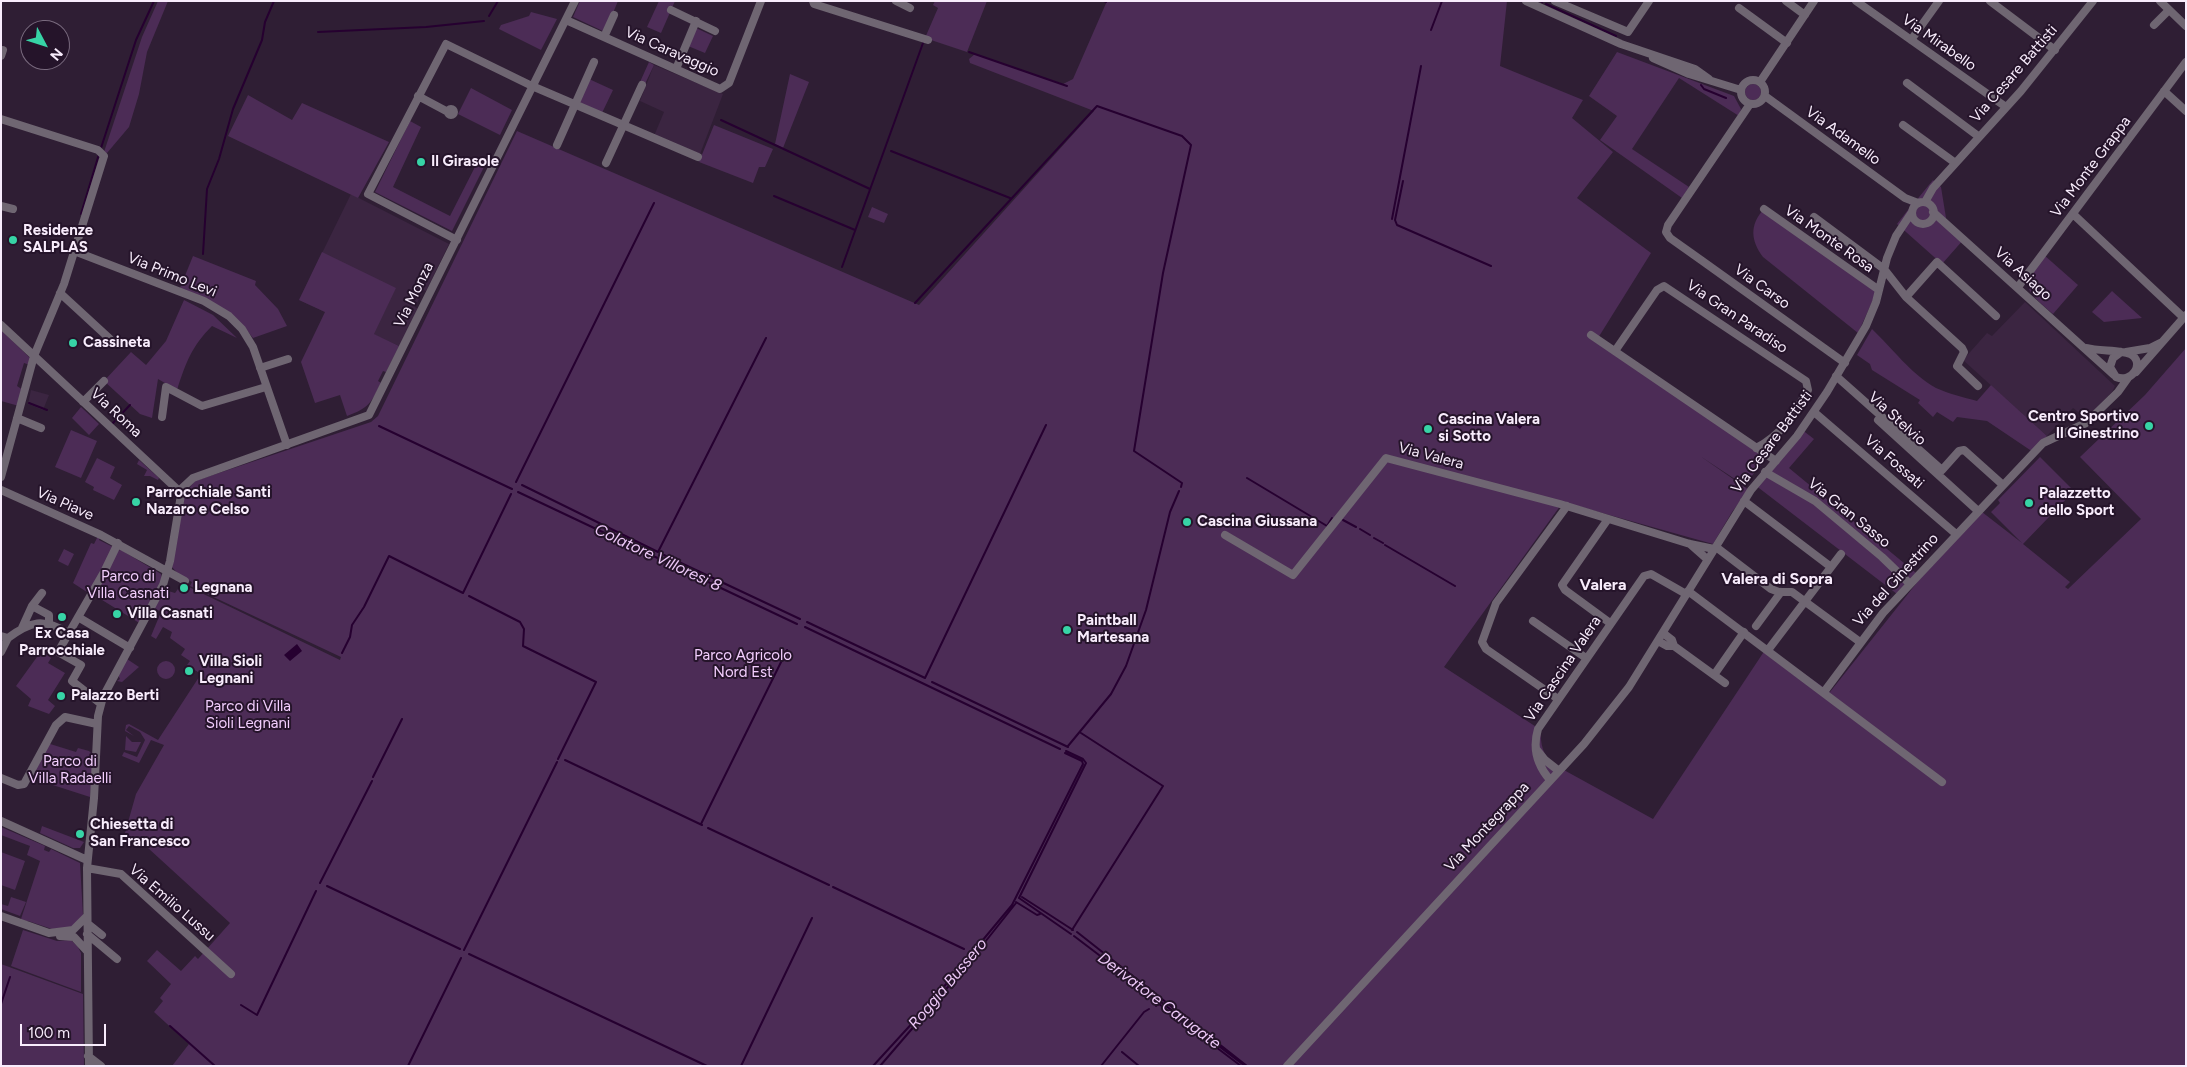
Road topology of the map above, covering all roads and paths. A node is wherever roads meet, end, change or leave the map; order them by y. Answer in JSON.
{"nodes":[{"id":1,"x":575,"y":1,"type":"edge"},
{"id":2,"x":761,"y":1,"type":"edge"},
{"id":3,"x":814,"y":1,"type":"edge"},
{"id":4,"x":896,"y":1,"type":"edge"},
{"id":5,"x":1526,"y":1,"type":"edge"},
{"id":6,"x":1554,"y":1,"type":"edge"},
{"id":7,"x":1649,"y":1,"type":"edge"},
{"id":8,"x":1786,"y":1,"type":"edge"},
{"id":9,"x":1814,"y":1,"type":"edge"},
{"id":10,"x":1856,"y":1,"type":"edge"},
{"id":11,"x":1939,"y":1,"type":"edge"},
{"id":12,"x":1990,"y":1,"type":"edge"},
{"id":13,"x":2093,"y":1,"type":"edge"},
{"id":14,"x":2160,"y":1,"type":"edge"},
{"id":15,"x":910,"y":8,"type":"dead end"},
{"id":16,"x":1738,"y":8,"type":"dead end"},
{"id":17,"x":671,"y":10,"type":"dead end"},
{"id":18,"x":2169,"y":10,"type":"junction"},
{"id":19,"x":1805,"y":14,"type":"junction"},
{"id":20,"x":614,"y":15,"type":"dead end"},
{"id":21,"x":566,"y":20,"type":"junction"},
{"id":22,"x":696,"y":21,"type":"junction"},
{"id":23,"x":2154,"y":25,"type":"dead end"},
{"id":24,"x":2186,"y":26,"type":"edge"},
{"id":25,"x":715,"y":31,"type":"dead end"},
{"id":26,"x":604,"y":37,"type":"junction"},
{"id":27,"x":928,"y":40,"type":"dead end"},
{"id":28,"x":1912,"y":40,"type":"junction"},
{"id":29,"x":1787,"y":42,"type":"junction"},
{"id":30,"x":2056,"y":50,"type":"junction"},
{"id":31,"x":594,"y":62,"type":"dead end"},
{"id":32,"x":2186,"y":62,"type":"edge"},
{"id":33,"x":676,"y":69,"type":"junction"},
{"id":34,"x":1760,"y":82,"type":"junction"},
{"id":35,"x":1907,"y":84,"type":"dead end"},
{"id":36,"x":642,"y":85,"type":"dead end"},
{"id":37,"x":532,"y":86,"type":"junction"},
{"id":38,"x":1741,"y":90,"type":"junction"},
{"id":39,"x":2164,"y":91,"type":"junction"},
{"id":40,"x":418,"y":96,"type":"junction"},
{"id":41,"x":1765,"y":96,"type":"junction"},
{"id":42,"x":575,"y":104,"type":"junction"},
{"id":43,"x":1750,"y":104,"type":"junction"},
{"id":44,"x":2006,"y":108,"type":"junction"},
{"id":45,"x":2186,"y":111,"type":"edge"},
{"id":46,"x":448,"y":112,"type":"dead end"},
{"id":47,"x":1,"y":119,"type":"edge"},
{"id":48,"x":623,"y":125,"type":"junction"},
{"id":49,"x":1903,"y":125,"type":"dead end"},
{"id":50,"x":1978,"y":136,"type":"junction"},
{"id":51,"x":557,"y":145,"type":"dead end"},
{"id":52,"x":698,"y":157,"type":"dead end"},
{"id":53,"x":1954,"y":162,"type":"junction"},
{"id":54,"x":606,"y":163,"type":"dead end"},
{"id":55,"x":1,"y":206,"type":"edge"},
{"id":56,"x":1917,"y":206,"type":"junction"},
{"id":57,"x":13,"y":209,"type":"dead end"},
{"id":58,"x":1764,"y":209,"type":"dead end"},
{"id":59,"x":1934,"y":212,"type":"junction"},
{"id":60,"x":2073,"y":214,"type":"junction"},
{"id":61,"x":1814,"y":217,"type":"dead end"},
{"id":62,"x":1916,"y":220,"type":"junction"},
{"id":63,"x":1930,"y":220,"type":"junction"},
{"id":64,"x":1944,"y":221,"type":"junction"},
{"id":65,"x":457,"y":240,"type":"junction"},
{"id":66,"x":1891,"y":249,"type":"junction"},
{"id":67,"x":74,"y":251,"type":"junction"},
{"id":68,"x":1884,"y":269,"type":"junction"},
{"id":69,"x":2018,"y":287,"type":"junction"},
{"id":70,"x":1879,"y":290,"type":"junction"},
{"id":71,"x":60,"y":293,"type":"junction"},
{"id":72,"x":1906,"y":297,"type":"junction"},
{"id":73,"x":1996,"y":316,"type":"dead end"},
{"id":74,"x":2185,"y":316,"type":"edge"},
{"id":75,"x":1,"y":325,"type":"edge"},
{"id":76,"x":1591,"y":336,"type":"dead end"},
{"id":77,"x":110,"y":339,"type":"dead end"},
{"id":78,"x":2163,"y":341,"type":"junction"},
{"id":79,"x":2085,"y":347,"type":"junction"},
{"id":80,"x":1615,"y":351,"type":"junction"},
{"id":81,"x":2124,"y":352,"type":"junction"},
{"id":82,"x":34,"y":356,"type":"junction"},
{"id":83,"x":288,"y":359,"type":"dead end"},
{"id":84,"x":1845,"y":363,"type":"junction"},
{"id":85,"x":260,"y":368,"type":"junction"},
{"id":86,"x":2114,"y":375,"type":"junction"},
{"id":87,"x":1835,"y":378,"type":"junction"},
{"id":88,"x":2127,"y":379,"type":"junction"},
{"id":89,"x":104,"y":381,"type":"dead end"},
{"id":90,"x":1978,"y":386,"type":"dead end"},
{"id":91,"x":266,"y":387,"type":"junction"},
{"id":92,"x":83,"y":402,"type":"junction"},
{"id":93,"x":1814,"y":412,"type":"junction"},
{"id":94,"x":162,"y":417,"type":"dead end"},
{"id":95,"x":17,"y":418,"type":"junction"},
{"id":96,"x":41,"y":428,"type":"dead end"},
{"id":97,"x":287,"y":445,"type":"junction"},
{"id":98,"x":1756,"y":448,"type":"junction"},
{"id":99,"x":1776,"y":461,"type":"junction"},
{"id":100,"x":1766,"y":472,"type":"junction"},
{"id":101,"x":1942,"y":473,"type":"junction"},
{"id":102,"x":1,"y":478,"type":"edge"},
{"id":103,"x":2003,"y":485,"type":"junction"},
{"id":104,"x":1,"y":490,"type":"edge"},
{"id":105,"x":179,"y":491,"type":"junction"},
{"id":106,"x":1744,"y":501,"type":"junction"},
{"id":107,"x":1567,"y":506,"type":"junction"},
{"id":108,"x":1978,"y":510,"type":"junction"},
{"id":109,"x":1608,"y":519,"type":"junction"},
{"id":110,"x":1956,"y":534,"type":"junction"},
{"id":111,"x":1225,"y":535,"type":"dead end"},
{"id":112,"x":118,"y":543,"type":"junction"},
{"id":113,"x":1690,"y":544,"type":"junction"},
{"id":114,"x":1715,"y":548,"type":"junction"},
{"id":115,"x":1840,"y":554,"type":"dead end"},
{"id":116,"x":1707,"y":560,"type":"junction"},
{"id":117,"x":1831,"y":567,"type":"junction"},
{"id":118,"x":168,"y":572,"type":"junction"},
{"id":119,"x":185,"y":581,"type":"dead end"},
{"id":120,"x":1910,"y":584,"type":"junction"},
{"id":121,"x":1687,"y":592,"type":"junction"},
{"id":122,"x":1781,"y":592,"type":"junction"},
{"id":123,"x":42,"y":593,"type":"dead end"},
{"id":124,"x":1805,"y":600,"type":"junction"},
{"id":125,"x":32,"y":606,"type":"junction"},
{"id":126,"x":78,"y":617,"type":"junction"},
{"id":127,"x":1533,"y":620,"type":"dead end"},
{"id":128,"x":1610,"y":623,"type":"junction"},
{"id":129,"x":49,"y":624,"type":"junction"},
{"id":130,"x":1756,"y":626,"type":"dead end"},
{"id":131,"x":24,"y":627,"type":"junction"},
{"id":132,"x":1744,"y":632,"type":"junction"},
{"id":133,"x":68,"y":633,"type":"junction"},
{"id":134,"x":1663,"y":633,"type":"junction"},
{"id":135,"x":5,"y":637,"type":"edge"},
{"id":136,"x":1658,"y":640,"type":"junction"},
{"id":137,"x":1860,"y":642,"type":"junction"},
{"id":138,"x":1674,"y":646,"type":"junction"},
{"id":139,"x":130,"y":648,"type":"junction"},
{"id":140,"x":1768,"y":650,"type":"junction"},
{"id":141,"x":1,"y":652,"type":"edge"},
{"id":142,"x":1586,"y":658,"type":"junction"},
{"id":143,"x":1714,"y":675,"type":"junction"},
{"id":144,"x":1725,"y":683,"type":"dead end"},
{"id":145,"x":1824,"y":692,"type":"junction"},
{"id":146,"x":1558,"y":699,"type":"junction"},
{"id":147,"x":100,"y":703,"type":"junction"},
{"id":148,"x":97,"y":724,"type":"junction"},
{"id":149,"x":1535,"y":746,"type":"junction"},
{"id":150,"x":1559,"y":770,"type":"junction"},
{"id":151,"x":1,"y":778,"type":"edge"},
{"id":152,"x":1550,"y":780,"type":"junction"},
{"id":153,"x":1942,"y":782,"type":"dead end"},
{"id":154,"x":1,"y":821,"type":"edge"},
{"id":155,"x":87,"y":864,"type":"junction"},
{"id":156,"x":1,"y":916,"type":"edge"},
{"id":157,"x":87,"y":919,"type":"junction"},
{"id":158,"x":87,"y":933,"type":"junction"},
{"id":159,"x":70,"y":934,"type":"junction"},
{"id":160,"x":102,"y":935,"type":"dead end"},
{"id":161,"x":87,"y":951,"type":"junction"},
{"id":162,"x":117,"y":959,"type":"dead end"},
{"id":163,"x":231,"y":974,"type":"dead end"},
{"id":164,"x":88,"y":1056,"type":"junction"},
{"id":165,"x":89,"y":1066,"type":"edge"},
{"id":166,"x":101,"y":1066,"type":"edge"},
{"id":167,"x":1287,"y":1066,"type":"edge"}],
"edges":[{"from":1,"to":21,"type":"street","name":"Via Monza"},
{"from":2,"to":33,"type":"street","name":"Via Caravaggio"},
{"from":3,"to":27,"type":"street"},
{"from":4,"to":15,"type":"street"},
{"from":5,"to":38,"type":"street"},
{"from":6,"to":7,"type":"street"},
{"from":8,"to":19,"type":"street"},
{"from":9,"to":19,"type":"street"},
{"from":10,"to":28,"type":"street","name":"Via Mirabello"},
{"from":11,"to":28,"type":"street"},
{"from":12,"to":30,"type":"street"},
{"from":13,"to":30,"type":"street","name":"Via Cesare Battisti"},
{"from":14,"to":18,"type":"street"},
{"from":16,"to":29,"type":"street"},
{"from":17,"to":22,"type":"street"},
{"from":18,"to":23,"type":"street"},
{"from":18,"to":24,"type":"street"},
{"from":19,"to":29,"type":"street"},
{"from":20,"to":26,"type":"street","name":"Via Caravaggio"},
{"from":21,"to":26,"type":"street","name":"Via Caravaggio"},
{"from":21,"to":37,"type":"street","name":"Via Monza"},
{"from":22,"to":25,"type":"street"},
{"from":22,"to":33,"type":"street"},
{"from":26,"to":33,"type":"street","name":"Via Caravaggio"},
{"from":28,"to":44,"type":"street","name":"Via Mirabello"},
{"from":29,"to":34,"type":"street"},
{"from":30,"to":44,"type":"street","name":"Via Cesare Battisti"},
{"from":31,"to":42,"type":"street"},
{"from":32,"to":39,"type":"street","name":"Via Monte Grappa"},
{"from":34,"to":38,"type":"street"},
{"from":34,"to":41,"type":"street"},
{"from":35,"to":50,"type":"street"},
{"from":36,"to":48,"type":"street"},
{"from":37,"to":40,"type":"street"},
{"from":37,"to":42,"type":"street"},
{"from":37,"to":65,"type":"street","name":"Via Monza"},
{"from":38,"to":43,"type":"street"},
{"from":39,"to":45,"type":"street"},
{"from":39,"to":60,"type":"street","name":"Via Monte Grappa"},
{"from":40,"to":46,"type":"street"},
{"from":40,"to":65,"type":"street"},
{"from":41,"to":43,"type":"street"},
{"from":41,"to":56,"type":"street","name":"Via Adamello"},
{"from":42,"to":48,"type":"street"},
{"from":42,"to":51,"type":"street"},
{"from":43,"to":84,"type":"street","name":"Via Carso"},
{"from":44,"to":50,"type":"street","name":"Via Cesare Battisti"},
{"from":47,"to":67,"type":"street"},
{"from":48,"to":52,"type":"street"},
{"from":48,"to":54,"type":"street"},
{"from":49,"to":53,"type":"street"},
{"from":50,"to":53,"type":"street","name":"Via Cesare Battisti"},
{"from":53,"to":56,"type":"street","name":"Via Cesare Battisti"},
{"from":55,"to":57,"type":"street"},
{"from":56,"to":59,"type":"street"},
{"from":56,"to":62,"type":"street"},
{"from":56,"to":66,"type":"street","name":"Via Cesare Battisti"},
{"from":58,"to":70,"type":"street","name":"Via Monte Rosa"},
{"from":59,"to":63,"type":"street"},
{"from":59,"to":64,"type":"street","name":"Via Asiago"},
{"from":60,"to":69,"type":"street","name":"Via Monte Grappa"},
{"from":60,"to":74,"type":"street"},
{"from":61,"to":68,"type":"street"},
{"from":62,"to":63,"type":"street"},
{"from":62,"to":66,"type":"street","name":"Via Cesare Battisti"},
{"from":63,"to":64,"type":"street"},
{"from":64,"to":69,"type":"street","name":"Via Asiago"},
{"from":65,"to":97,"type":"street","name":"Via Monza"},
{"from":66,"to":68,"type":"street","name":"Via Cesare Battisti"},
{"from":67,"to":71,"type":"street"},
{"from":67,"to":85,"type":"street","name":"Via Primo Levi"},
{"from":68,"to":70,"type":"street","name":"Via Cesare Battisti"},
{"from":68,"to":72,"type":"street"},
{"from":69,"to":79,"type":"street","name":"Via Asiago"},
{"from":70,"to":84,"type":"street","name":"Via Cesare Battisti"},
{"from":71,"to":77,"type":"street"},
{"from":71,"to":82,"type":"street"},
{"from":72,"to":73,"type":"street"},
{"from":72,"to":90,"type":"street"},
{"from":74,"to":78,"type":"street","name":"Via del Ginestrino"},
{"from":75,"to":82,"type":"street","name":"Via Roma"},
{"from":76,"to":80,"type":"street"},
{"from":78,"to":81,"type":"street","name":"Via del Ginestrino"},
{"from":78,"to":88,"type":"street","name":"Via del Ginestrino"},
{"from":79,"to":81,"type":"street"},
{"from":79,"to":86,"type":"street","name":"Via Asiago"},
{"from":80,"to":98,"type":"street"},
{"from":80,"to":98,"type":"street","name":"Via Gran Paradiso"},
{"from":81,"to":86,"type":"street"},
{"from":81,"to":88,"type":"street"},
{"from":82,"to":92,"type":"street","name":"Via Roma"},
{"from":82,"to":95,"type":"street"},
{"from":83,"to":85,"type":"street"},
{"from":84,"to":87,"type":"street","name":"Via Cesare Battisti"},
{"from":85,"to":91,"type":"street","name":"Via Primo Levi"},
{"from":86,"to":88,"type":"street"},
{"from":87,"to":93,"type":"street","name":"Via Cesare Battisti"},
{"from":87,"to":101,"type":"street","name":"Via Stelvio"},
{"from":88,"to":103,"type":"street","name":"Via del Ginestrino"},
{"from":89,"to":92,"type":"street"},
{"from":91,"to":94,"type":"street"},
{"from":91,"to":97,"type":"street","name":"Via Primo Levi"},
{"from":92,"to":105,"type":"street","name":"Via Roma"},
{"from":93,"to":99,"type":"street","name":"Via Cesare Battisti"},
{"from":93,"to":110,"type":"street","name":"Via Fossati"},
{"from":95,"to":96,"type":"street"},
{"from":95,"to":102,"type":"street"},
{"from":97,"to":105,"type":"street","name":"Via Monza"},
{"from":98,"to":99,"type":"street"},
{"from":99,"to":100,"type":"street","name":"Via Cesare Battisti"},
{"from":100,"to":106,"type":"street","name":"Via Cesare Battisti"},
{"from":100,"to":120,"type":"street","name":"Via Gran Sasso"},
{"from":101,"to":103,"type":"street"},
{"from":101,"to":108,"type":"street","name":"Via Stelvio"},
{"from":103,"to":108,"type":"street","name":"Via del Ginestrino"},
{"from":104,"to":112,"type":"street","name":"Via Piave"},
{"from":105,"to":118,"type":"street"},
{"from":106,"to":114,"type":"street","name":"Via Cesare Battisti"},
{"from":106,"to":117,"type":"street"},
{"from":107,"to":109,"type":"street","name":"Via Valera"},
{"from":107,"to":111,"type":"street","name":"Via Valera"},
{"from":107,"to":146,"type":"street"},
{"from":108,"to":110,"type":"street","name":"Via del Ginestrino"},
{"from":109,"to":113,"type":"street","name":"Via Valera"},
{"from":109,"to":128,"type":"street"},
{"from":110,"to":120,"type":"street","name":"Via del Ginestrino"},
{"from":112,"to":118,"type":"street","name":"Via Piave"},
{"from":112,"to":126,"type":"street"},
{"from":113,"to":114,"type":"street","name":"Via Valera"},
{"from":113,"to":116,"type":"street","name":"Via Valera"},
{"from":114,"to":116,"type":"street","name":"Via Cesare Battisti"},
{"from":114,"to":122,"type":"street"},
{"from":115,"to":117,"type":"street"},
{"from":116,"to":121,"type":"street","name":"Via Cesare Battisti"},
{"from":117,"to":124,"type":"street"},
{"from":118,"to":119,"type":"street","name":"Via Piave"},
{"from":118,"to":139,"type":"street"},
{"from":120,"to":137,"type":"street","name":"Via del Ginestrino"},
{"from":121,"to":128,"type":"street","name":"Via Cascina Valera"},
{"from":121,"to":132,"type":"street"},
{"from":121,"to":134,"type":"street","name":"Via Montegrappa"},
{"from":122,"to":124,"type":"street"},
{"from":122,"to":130,"type":"street"},
{"from":123,"to":125,"type":"street"},
{"from":124,"to":137,"type":"street"},
{"from":124,"to":140,"type":"street"},
{"from":125,"to":129,"type":"street"},
{"from":125,"to":131,"type":"street"},
{"from":126,"to":133,"type":"street"},
{"from":126,"to":139,"type":"street"},
{"from":127,"to":142,"type":"street"},
{"from":128,"to":142,"type":"street","name":"Via Cascina Valera"},
{"from":129,"to":131,"type":"street"},
{"from":129,"to":133,"type":"street"},
{"from":131,"to":135,"type":"street"},
{"from":132,"to":140,"type":"street"},
{"from":132,"to":143,"type":"street"},
{"from":133,"to":147,"type":"street"},
{"from":134,"to":136,"type":"street","name":"Via Montegrappa"},
{"from":134,"to":138,"type":"street"},
{"from":135,"to":141,"type":"street"},
{"from":136,"to":138,"type":"street"},
{"from":136,"to":150,"type":"street","name":"Via Montegrappa"},
{"from":137,"to":145,"type":"street","name":"Via del Ginestrino"},
{"from":138,"to":143,"type":"street"},
{"from":139,"to":147,"type":"street"},
{"from":140,"to":145,"type":"street"},
{"from":142,"to":146,"type":"street","name":"Via Cascina Valera"},
{"from":143,"to":144,"type":"street"},
{"from":145,"to":153,"type":"street"},
{"from":146,"to":149,"type":"street","name":"Via Cascina Valera"},
{"from":147,"to":148,"type":"street"},
{"from":148,"to":151,"type":"street"},
{"from":148,"to":155,"type":"street"},
{"from":149,"to":150,"type":"street"},
{"from":149,"to":152,"type":"street"},
{"from":150,"to":152,"type":"street","name":"Via Montegrappa"},
{"from":152,"to":167,"type":"street","name":"Via Montegrappa"},
{"from":154,"to":155,"type":"street","name":"Via Emilio Lussu"},
{"from":155,"to":157,"type":"street"},
{"from":155,"to":163,"type":"street","name":"Via Emilio Lussu"},
{"from":156,"to":159,"type":"street"},
{"from":157,"to":158,"type":"street"},
{"from":157,"to":159,"type":"street"},
{"from":157,"to":160,"type":"street"},
{"from":158,"to":159,"type":"street"},
{"from":158,"to":161,"type":"street"},
{"from":158,"to":162,"type":"street"},
{"from":159,"to":161,"type":"street"},
{"from":161,"to":164,"type":"street"},
{"from":164,"to":165,"type":"street"},
{"from":164,"to":166,"type":"street"}]}
